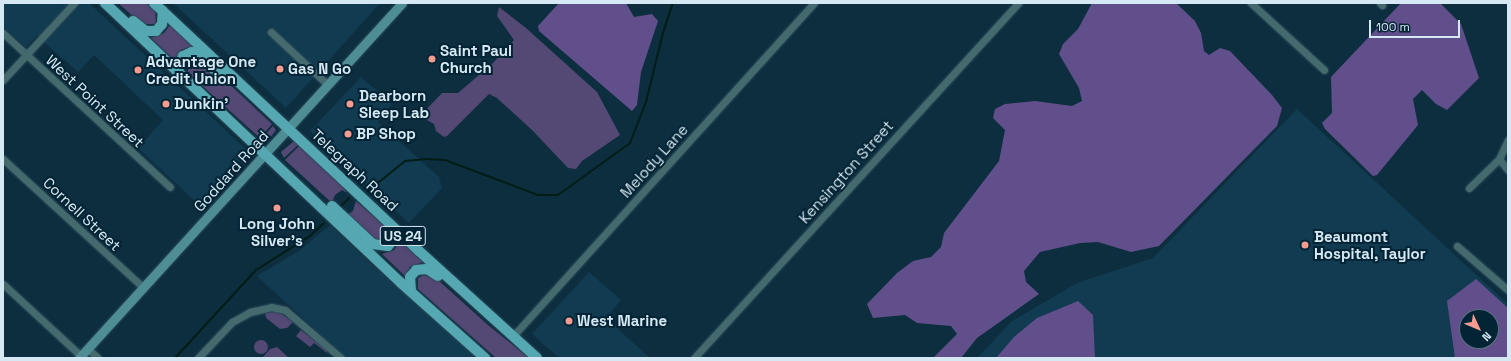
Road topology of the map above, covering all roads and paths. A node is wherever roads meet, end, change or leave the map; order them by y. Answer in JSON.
{"nodes":[{"id":1,"x":74,"y":3,"type":"edge"},
{"id":2,"x":105,"y":3,"type":"edge"},
{"id":3,"x":114,"y":3,"type":"edge"},
{"id":4,"x":154,"y":3,"type":"edge"},
{"id":5,"x":402,"y":3,"type":"edge"},
{"id":6,"x":814,"y":3,"type":"edge"},
{"id":7,"x":1018,"y":3,"type":"edge"},
{"id":8,"x":1250,"y":3,"type":"edge"},
{"id":9,"x":163,"y":11,"type":"junction"},
{"id":10,"x":271,"y":32,"type":"dead end"},
{"id":11,"x":3,"y":34,"type":"edge"},
{"id":12,"x":26,"y":55,"type":"junction"},
{"id":13,"x":1324,"y":70,"type":"dead end"},
{"id":14,"x":177,"y":73,"type":"junction"},
{"id":15,"x":3,"y":80,"type":"edge"},
{"id":16,"x":328,"y":85,"type":"junction"},
{"id":17,"x":274,"y":115,"type":"junction"},
{"id":18,"x":288,"y":128,"type":"junction"},
{"id":19,"x":1508,"y":140,"type":"edge"},
{"id":20,"x":266,"y":154,"type":"junction"},
{"id":21,"x":3,"y":159,"type":"edge"},
{"id":22,"x":1499,"y":159,"type":"junction"},
{"id":23,"x":281,"y":167,"type":"junction"},
{"id":24,"x":1508,"y":170,"type":"edge"},
{"id":25,"x":170,"y":188,"type":"dead end"},
{"id":26,"x":1469,"y":188,"type":"dead end"},
{"id":27,"x":396,"y":230,"type":"junction"},
{"id":28,"x":1457,"y":246,"type":"dead end"},
{"id":29,"x":3,"y":284,"type":"edge"},
{"id":30,"x":144,"y":288,"type":"junction"},
{"id":31,"x":1508,"y":290,"type":"edge"},
{"id":32,"x":411,"y":291,"type":"junction"},
{"id":33,"x":513,"y":336,"type":"junction"},
{"id":34,"x":525,"y":347,"type":"junction"},
{"id":35,"x":88,"y":349,"type":"junction"},
{"id":36,"x":80,"y":357,"type":"edge"},
{"id":37,"x":98,"y":358,"type":"edge"},
{"id":38,"x":198,"y":358,"type":"edge"},
{"id":39,"x":341,"y":358,"type":"edge"},
{"id":40,"x":485,"y":358,"type":"edge"},
{"id":41,"x":537,"y":358,"type":"edge"},
{"id":42,"x":694,"y":358,"type":"edge"}],
"edges":[{"from":1,"to":12,"type":"street"},
{"from":2,"to":14,"type":"main road","number":"US 24"},
{"from":3,"to":9,"type":"main road"},
{"from":4,"to":9,"type":"main road","name":"Telegraph Road","number":"US 24"},
{"from":5,"to":16,"type":"main road","name":"Goddard Road"},
{"from":6,"to":33,"type":"street","name":"Melody Lane"},
{"from":7,"to":42,"type":"street","name":"Kensington Street"},
{"from":8,"to":13,"type":"street"},
{"from":9,"to":17,"type":"main road","name":"Telegraph Road","number":"US 24"},
{"from":10,"to":16,"type":"street"},
{"from":11,"to":12,"type":"street","name":"West Point Street"},
{"from":12,"to":15,"type":"street"},
{"from":12,"to":25,"type":"street","name":"West Point Street"},
{"from":14,"to":17,"type":"main road"},
{"from":14,"to":20,"type":"main road","number":"US 24"},
{"from":16,"to":18,"type":"main road","name":"Goddard Road"},
{"from":17,"to":18,"type":"main road","name":"Telegraph Road","number":"US 24"},
{"from":18,"to":20,"type":"main road","name":"Goddard Road"},
{"from":18,"to":27,"type":"main road","name":"Telegraph Road","number":"US 24"},
{"from":19,"to":22,"type":"street"},
{"from":20,"to":23,"type":"main road","number":"US 24"},
{"from":20,"to":30,"type":"main road","name":"Goddard Road"},
{"from":21,"to":30,"type":"street","name":"Cornell Street"},
{"from":22,"to":24,"type":"street"},
{"from":22,"to":26,"type":"street"},
{"from":23,"to":27,"type":"main road"},
{"from":23,"to":32,"type":"main road","number":"US 24"},
{"from":27,"to":33,"type":"main road","name":"Telegraph Road","number":"US 24"},
{"from":28,"to":31,"type":"street"},
{"from":29,"to":36,"type":"street"},
{"from":30,"to":35,"type":"main road","name":"Goddard Road"},
{"from":32,"to":34,"type":"main road"},
{"from":32,"to":40,"type":"main road","number":"US 24"},
{"from":33,"to":34,"type":"main road","name":"Telegraph Road","number":"US 24"},
{"from":34,"to":41,"type":"main road","name":"Telegraph Road","number":"US 24"},
{"from":35,"to":36,"type":"main road","name":"Goddard Road"},
{"from":35,"to":37,"type":"street"},
{"from":38,"to":39,"type":"street"}]}
